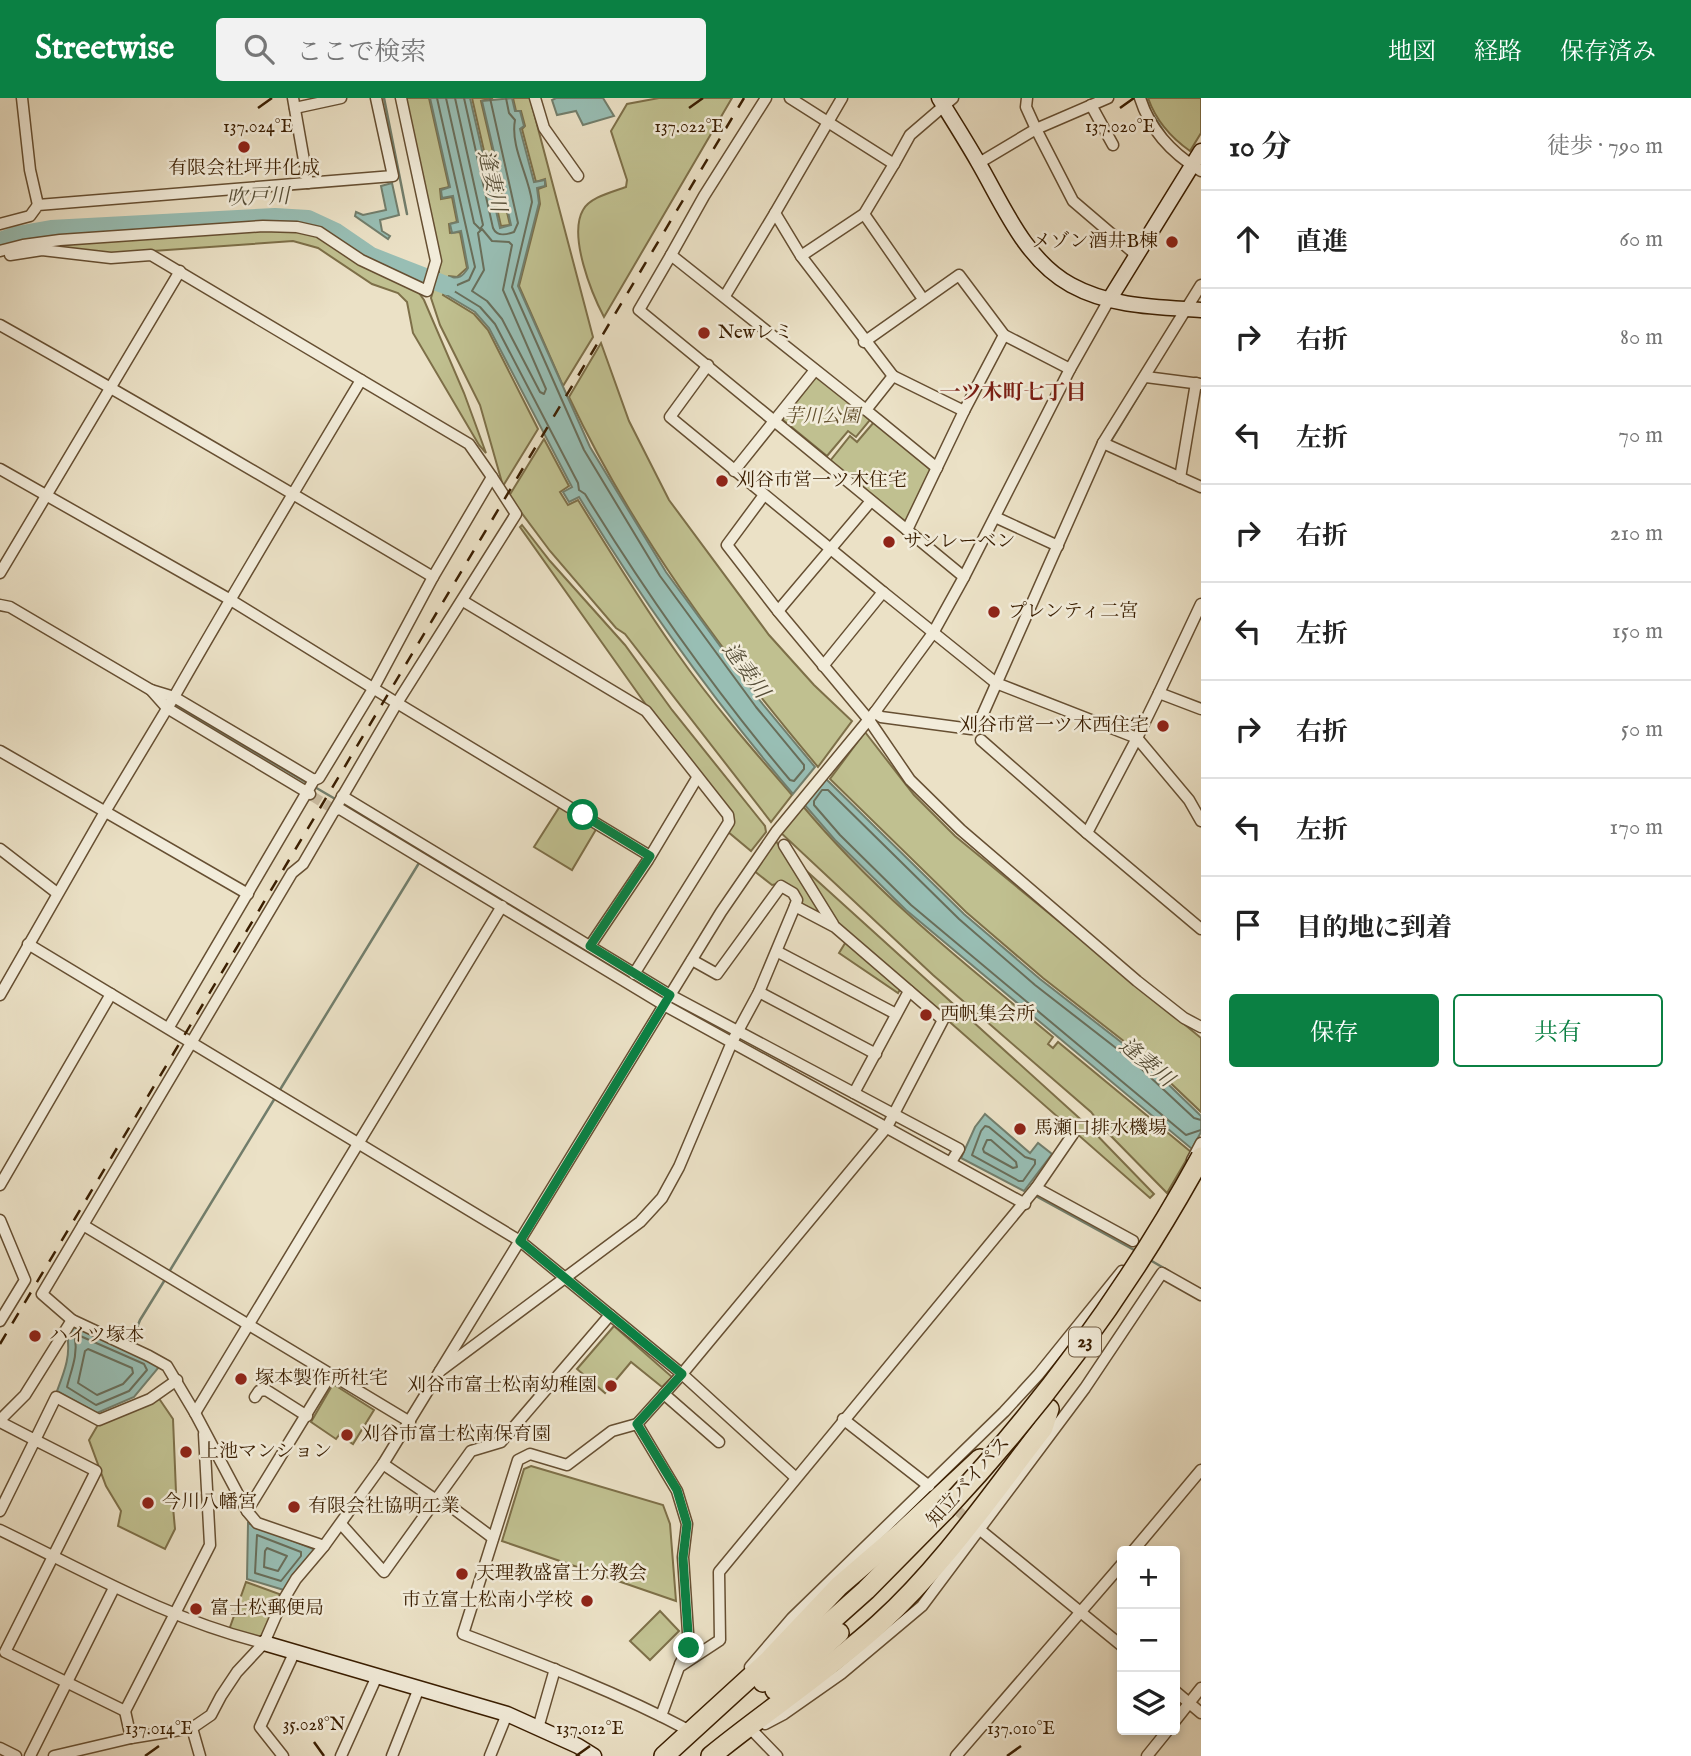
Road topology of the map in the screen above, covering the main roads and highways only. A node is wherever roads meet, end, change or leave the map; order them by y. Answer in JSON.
{"nodes":[{"id":1,"x":1201,"y":1157,"type":"edge"},
{"id":2,"x":1201,"y":1182,"type":"edge"},
{"id":3,"x":1110,"y":1307,"type":"junction"},
{"id":4,"x":1049,"y":1409,"type":"junction"},
{"id":5,"x":950,"y":1514,"type":"junction"},
{"id":6,"x":830,"y":1632,"type":"junction"},
{"id":7,"x":664,"y":1756,"type":"edge"},
{"id":8,"x":678,"y":1756,"type":"edge"},
{"id":9,"x":697,"y":1756,"type":"edge"},
{"id":10,"x":711,"y":1756,"type":"edge"}],
"edges":[{"from":1,"to":3,"type":"highway","name":"知立バイパス","number":"23","bridge":true},
{"from":2,"to":4,"type":"highway","name":"知立バイパス","number":"23"},
{"from":3,"to":5,"type":"highway","name":"知立バイパス","number":"23","bridge":true},
{"from":3,"to":7,"type":"highway"},
{"from":4,"to":5,"type":"highway","name":"知立バイパス","number":"23"},
{"from":4,"to":10,"type":"highway"},
{"from":5,"to":6,"type":"highway","name":"知立バイパス","number":"23"},
{"from":6,"to":8,"type":"highway","name":"知立バイパス","number":"23"},
{"from":6,"to":9,"type":"highway","name":"知立バイパス","number":"23"}]}
